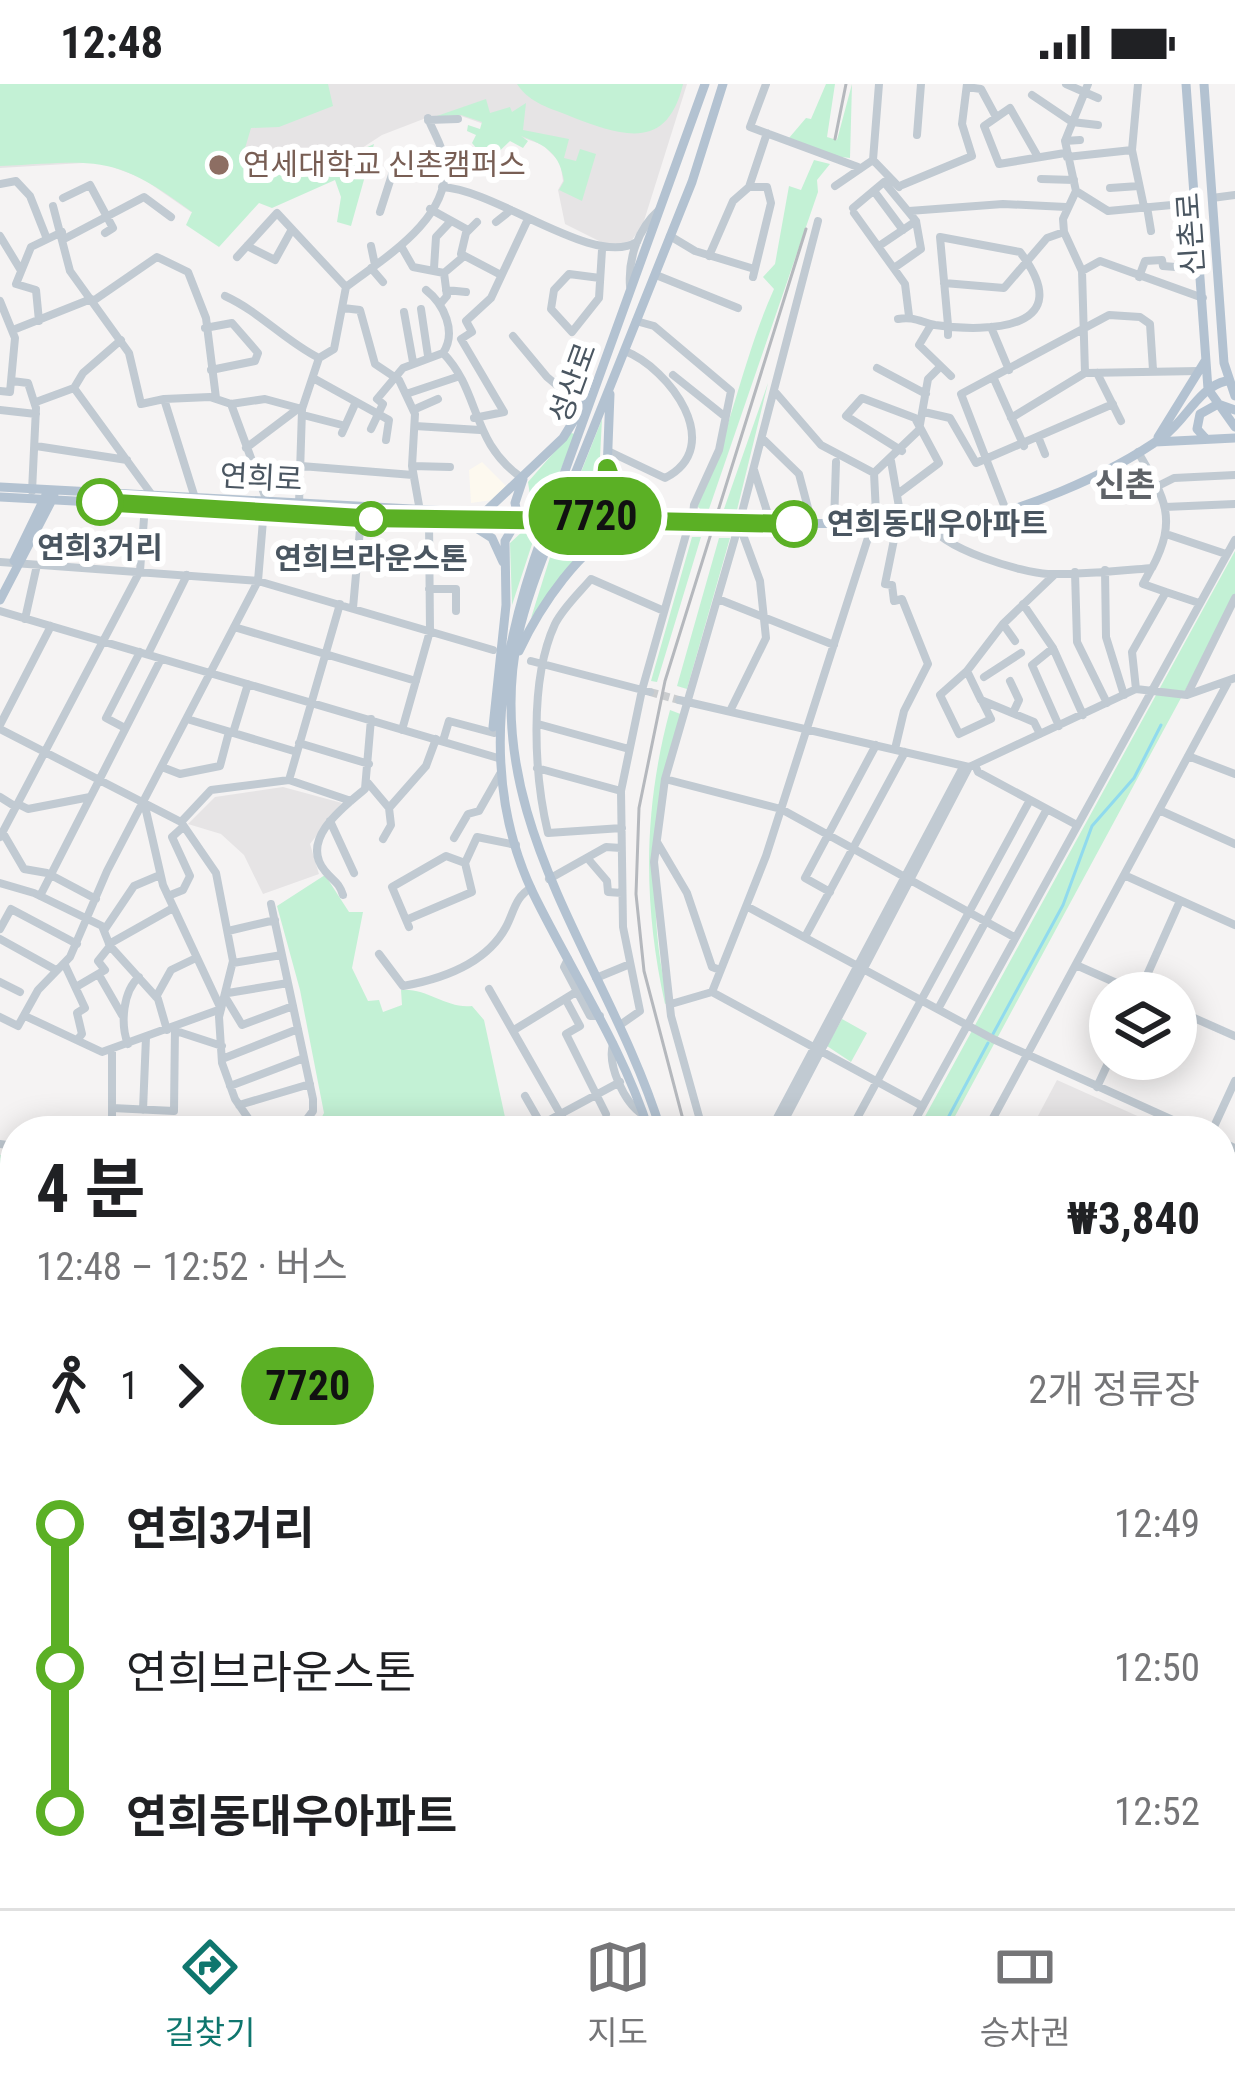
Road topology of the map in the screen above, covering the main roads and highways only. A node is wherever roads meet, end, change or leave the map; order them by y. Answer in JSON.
{"nodes":[{"id":1,"x":705,"y":84,"type":"edge"},
{"id":2,"x":723,"y":84,"type":"edge"},
{"id":3,"x":1186,"y":84,"type":"edge"},
{"id":4,"x":1204,"y":84,"type":"edge"},
{"id":5,"x":1202,"y":366,"type":"junction"},
{"id":6,"x":1226,"y":381,"type":"junction"},
{"id":7,"x":598,"y":383,"type":"junction"},
{"id":8,"x":611,"y":383,"type":"junction"},
{"id":9,"x":1208,"y":389,"type":"junction"},
{"id":10,"x":1235,"y":395,"type":"edge"},
{"id":11,"x":1218,"y":404,"type":"junction"},
{"id":12,"x":1235,"y":410,"type":"edge"},
{"id":13,"x":1235,"y":428,"type":"edge"},
{"id":14,"x":1235,"y":438,"type":"edge"},
{"id":15,"x":1211,"y":440,"type":"junction"},
{"id":16,"x":1155,"y":442,"type":"junction"},
{"id":17,"x":607,"y":468,"type":"junction"},
{"id":18,"x":524,"y":478,"type":"junction"},
{"id":19,"x":0,"y":487,"type":"edge"},
{"id":20,"x":31,"y":494,"type":"junction"},
{"id":21,"x":51,"y":495,"type":"junction"},
{"id":22,"x":0,"y":496,"type":"edge"},
{"id":23,"x":149,"y":501,"type":"junction"},
{"id":24,"x":558,"y":504,"type":"junction"},
{"id":25,"x":265,"y":507,"type":"junction"},
{"id":26,"x":480,"y":514,"type":"junction"},
{"id":27,"x":518,"y":519,"type":"junction"},
{"id":28,"x":587,"y":521,"type":"junction"},
{"id":29,"x":628,"y":521,"type":"junction"},
{"id":30,"x":647,"y":521,"type":"junction"},
{"id":31,"x":462,"y":522,"type":"junction"},
{"id":32,"x":548,"y":531,"type":"junction"},
{"id":33,"x":580,"y":562,"type":"junction"},
{"id":34,"x":16,"y":564,"type":"junction"},
{"id":35,"x":506,"y":568,"type":"junction"},
{"id":36,"x":0,"y":587,"type":"edge"},
{"id":37,"x":0,"y":600,"type":"edge"},
{"id":38,"x":515,"y":662,"type":"junction"},
{"id":39,"x":497,"y":754,"type":"junction"},
{"id":40,"x":644,"y":1116,"type":"edge"},
{"id":41,"x":655,"y":1116,"type":"edge"}],
"edges":[{"from":1,"to":7,"type":"main road","name":"성산로"},
{"from":2,"to":8,"type":"main road","name":"성산로"},
{"from":3,"to":5,"type":"main road","name":"신촌로"},
{"from":4,"to":6,"type":"main road","name":"신촌로"},
{"from":5,"to":9,"type":"main road","name":"신촌로"},
{"from":5,"to":16,"type":"main road"},
{"from":6,"to":9,"type":"main road","name":"연희로"},
{"from":6,"to":10,"type":"main road"},
{"from":7,"to":18,"type":"main road"},
{"from":7,"to":24,"type":"main road","name":"성산로"},
{"from":8,"to":17,"type":"main road"},
{"from":8,"to":24,"type":"main road","name":"성산로"},
{"from":9,"to":11,"type":"main road"},
{"from":9,"to":16,"type":"main road","name":"연희로"},
{"from":11,"to":12,"type":"main road"},
{"from":11,"to":13,"type":"main road"},
{"from":11,"to":15,"type":"main road"},
{"from":14,"to":15,"type":"main road"},
{"from":15,"to":16,"type":"main road"},
{"from":16,"to":30,"type":"main road","name":"연희로"},
{"from":17,"to":28,"type":"main road"},
{"from":17,"to":30,"type":"main road"},
{"from":18,"to":26,"type":"main road"},
{"from":18,"to":27,"type":"main road"},
{"from":19,"to":20,"type":"main road","name":"연희로"},
{"from":20,"to":21,"type":"main road","name":"연희로"},
{"from":20,"to":22,"type":"main road","name":"연희로"},
{"from":21,"to":23,"type":"main road","name":"연희로"},
{"from":21,"to":34,"type":"main road"},
{"from":23,"to":25,"type":"main road","name":"연희로"},
{"from":23,"to":25,"type":"main road","name":"연희로"},
{"from":24,"to":32,"type":"main road","name":"성산로","bridge":true},
{"from":25,"to":26,"type":"main road","name":"연희로"},
{"from":25,"to":31,"type":"main road","name":"연희로"},
{"from":26,"to":27,"type":"main road","name":"연희로"},
{"from":27,"to":28,"type":"main road","name":"연희로"},
{"from":27,"to":31,"type":"main road","name":"연희로"},
{"from":27,"to":35,"type":"main road"},
{"from":28,"to":29,"type":"main road","name":"연희로"},
{"from":28,"to":33,"type":"main road"},
{"from":29,"to":30,"type":"main road","name":"연희로"},
{"from":29,"to":33,"type":"main road"},
{"from":31,"to":35,"type":"main road"},
{"from":32,"to":38,"type":"main road","name":"성산로"},
{"from":32,"to":39,"type":"main road","name":"성산로"},
{"from":33,"to":38,"type":"main road"},
{"from":34,"to":36,"type":"main road"},
{"from":34,"to":37,"type":"main road"},
{"from":35,"to":39,"type":"main road"},
{"from":38,"to":41,"type":"main road","name":"성산로"},
{"from":39,"to":40,"type":"main road","name":"성산로"}]}
